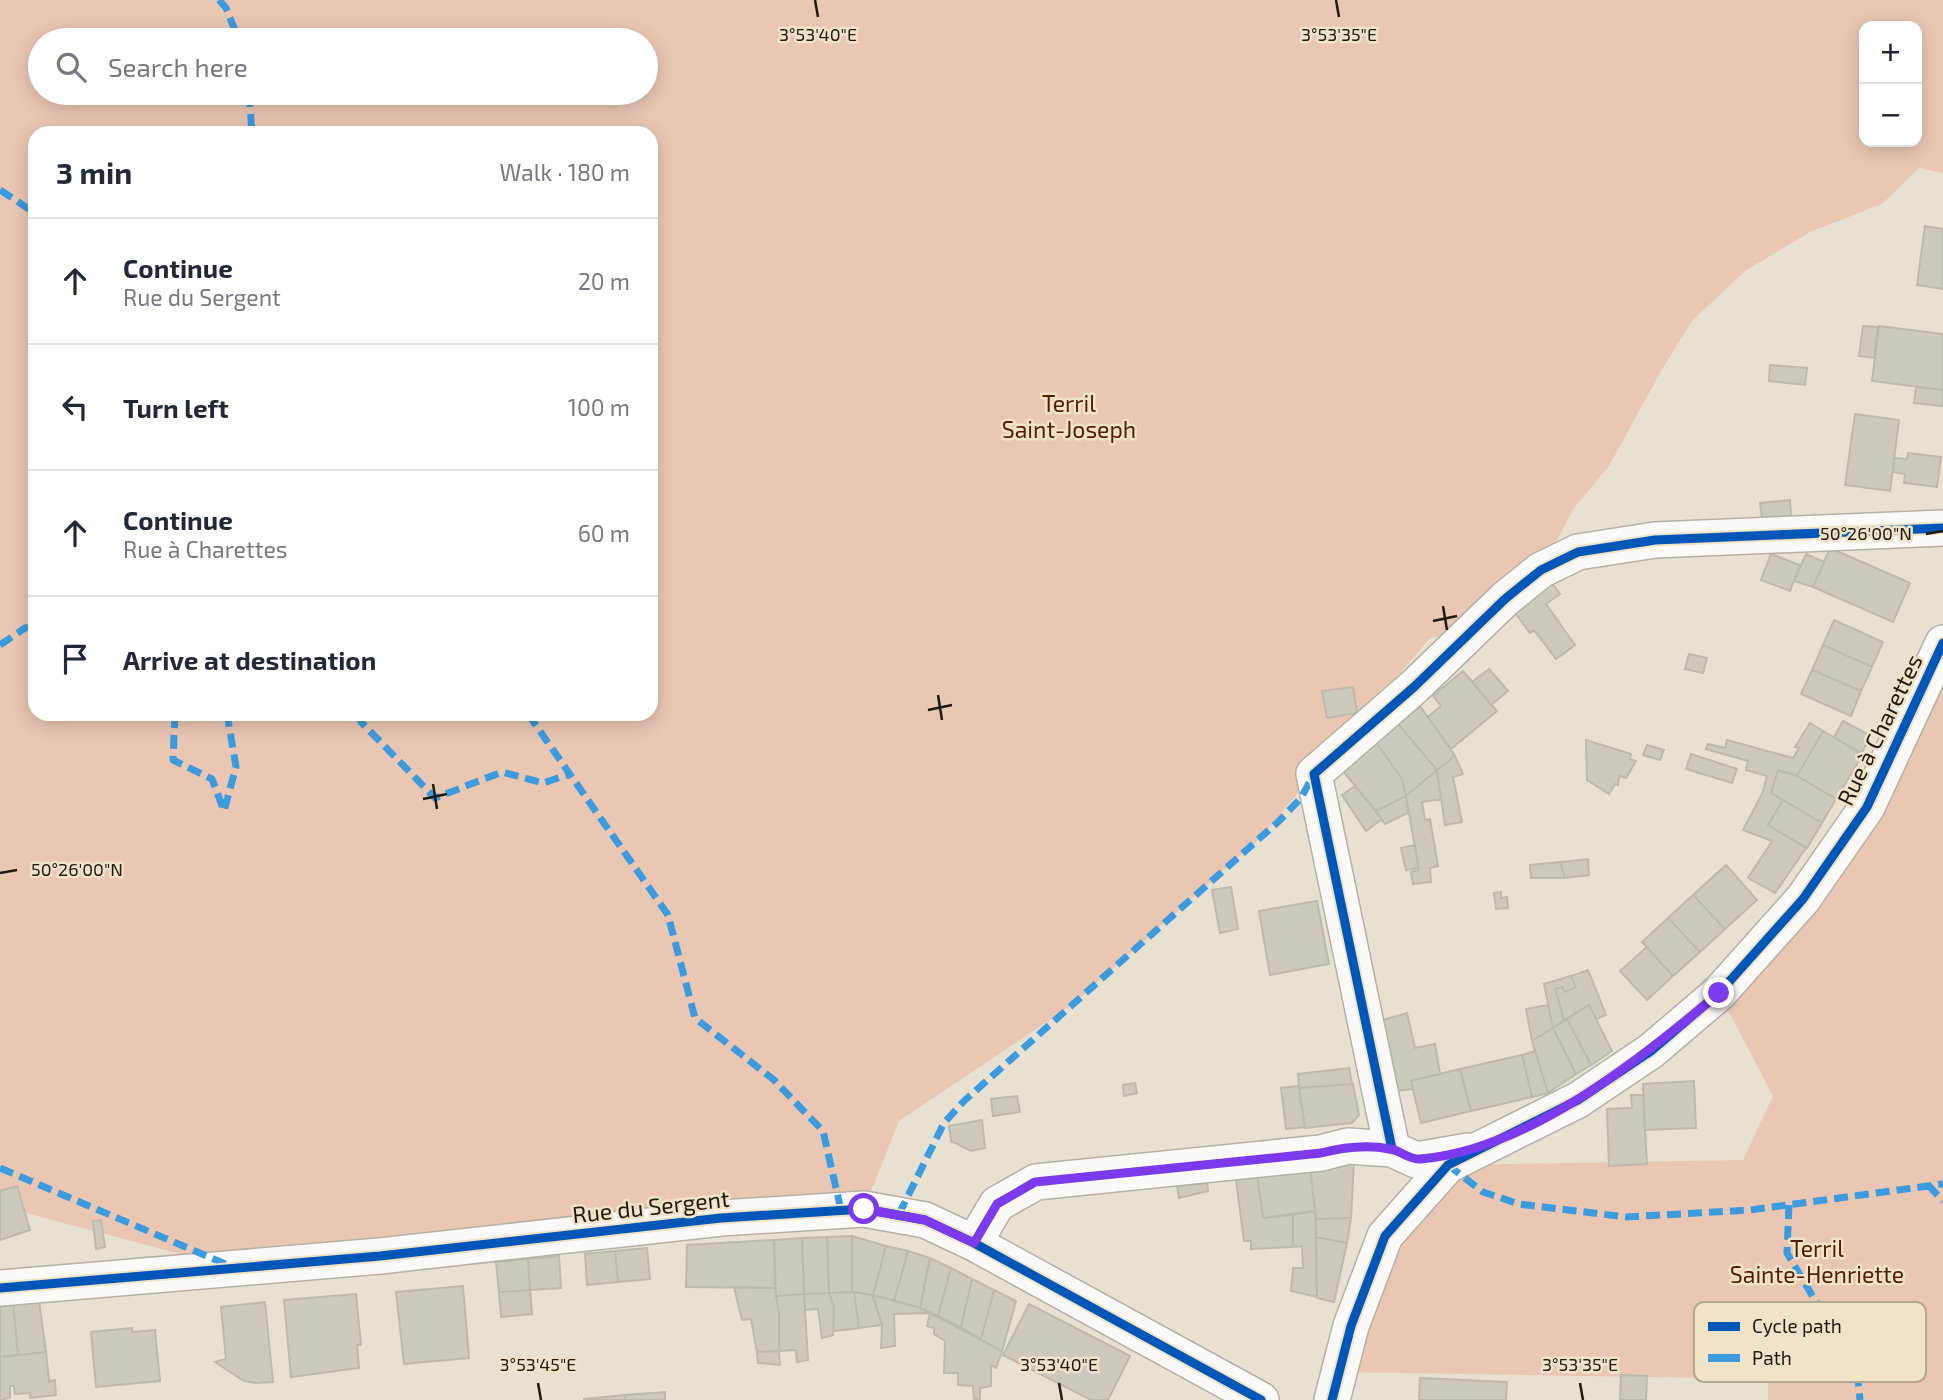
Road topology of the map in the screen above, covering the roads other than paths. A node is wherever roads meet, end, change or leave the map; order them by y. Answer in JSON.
{"nodes":[{"id":1,"x":1943,"y":528,"type":"edge"},
{"id":2,"x":1943,"y":643,"type":"edge"},
{"id":3,"x":1392,"y":1149,"type":"junction"},
{"id":4,"x":1475,"y":1150,"type":"junction"},
{"id":5,"x":974,"y":1243,"type":"junction"},
{"id":6,"x":0,"y":1288,"type":"edge"},
{"id":7,"x":1261,"y":1400,"type":"edge"},
{"id":8,"x":1332,"y":1400,"type":"edge"}],
"edges":[{"from":1,"to":3,"type":"street"},
{"from":2,"to":4,"type":"street","name":"Rue à Charettes"},
{"from":3,"to":4,"type":"street"},
{"from":3,"to":5,"type":"street"},
{"from":4,"to":8,"type":"street","name":"Rue à Charettes"},
{"from":5,"to":6,"type":"street","name":"Rue du Sergent"},
{"from":5,"to":7,"type":"street","name":"Rue du Sergent"}]}
